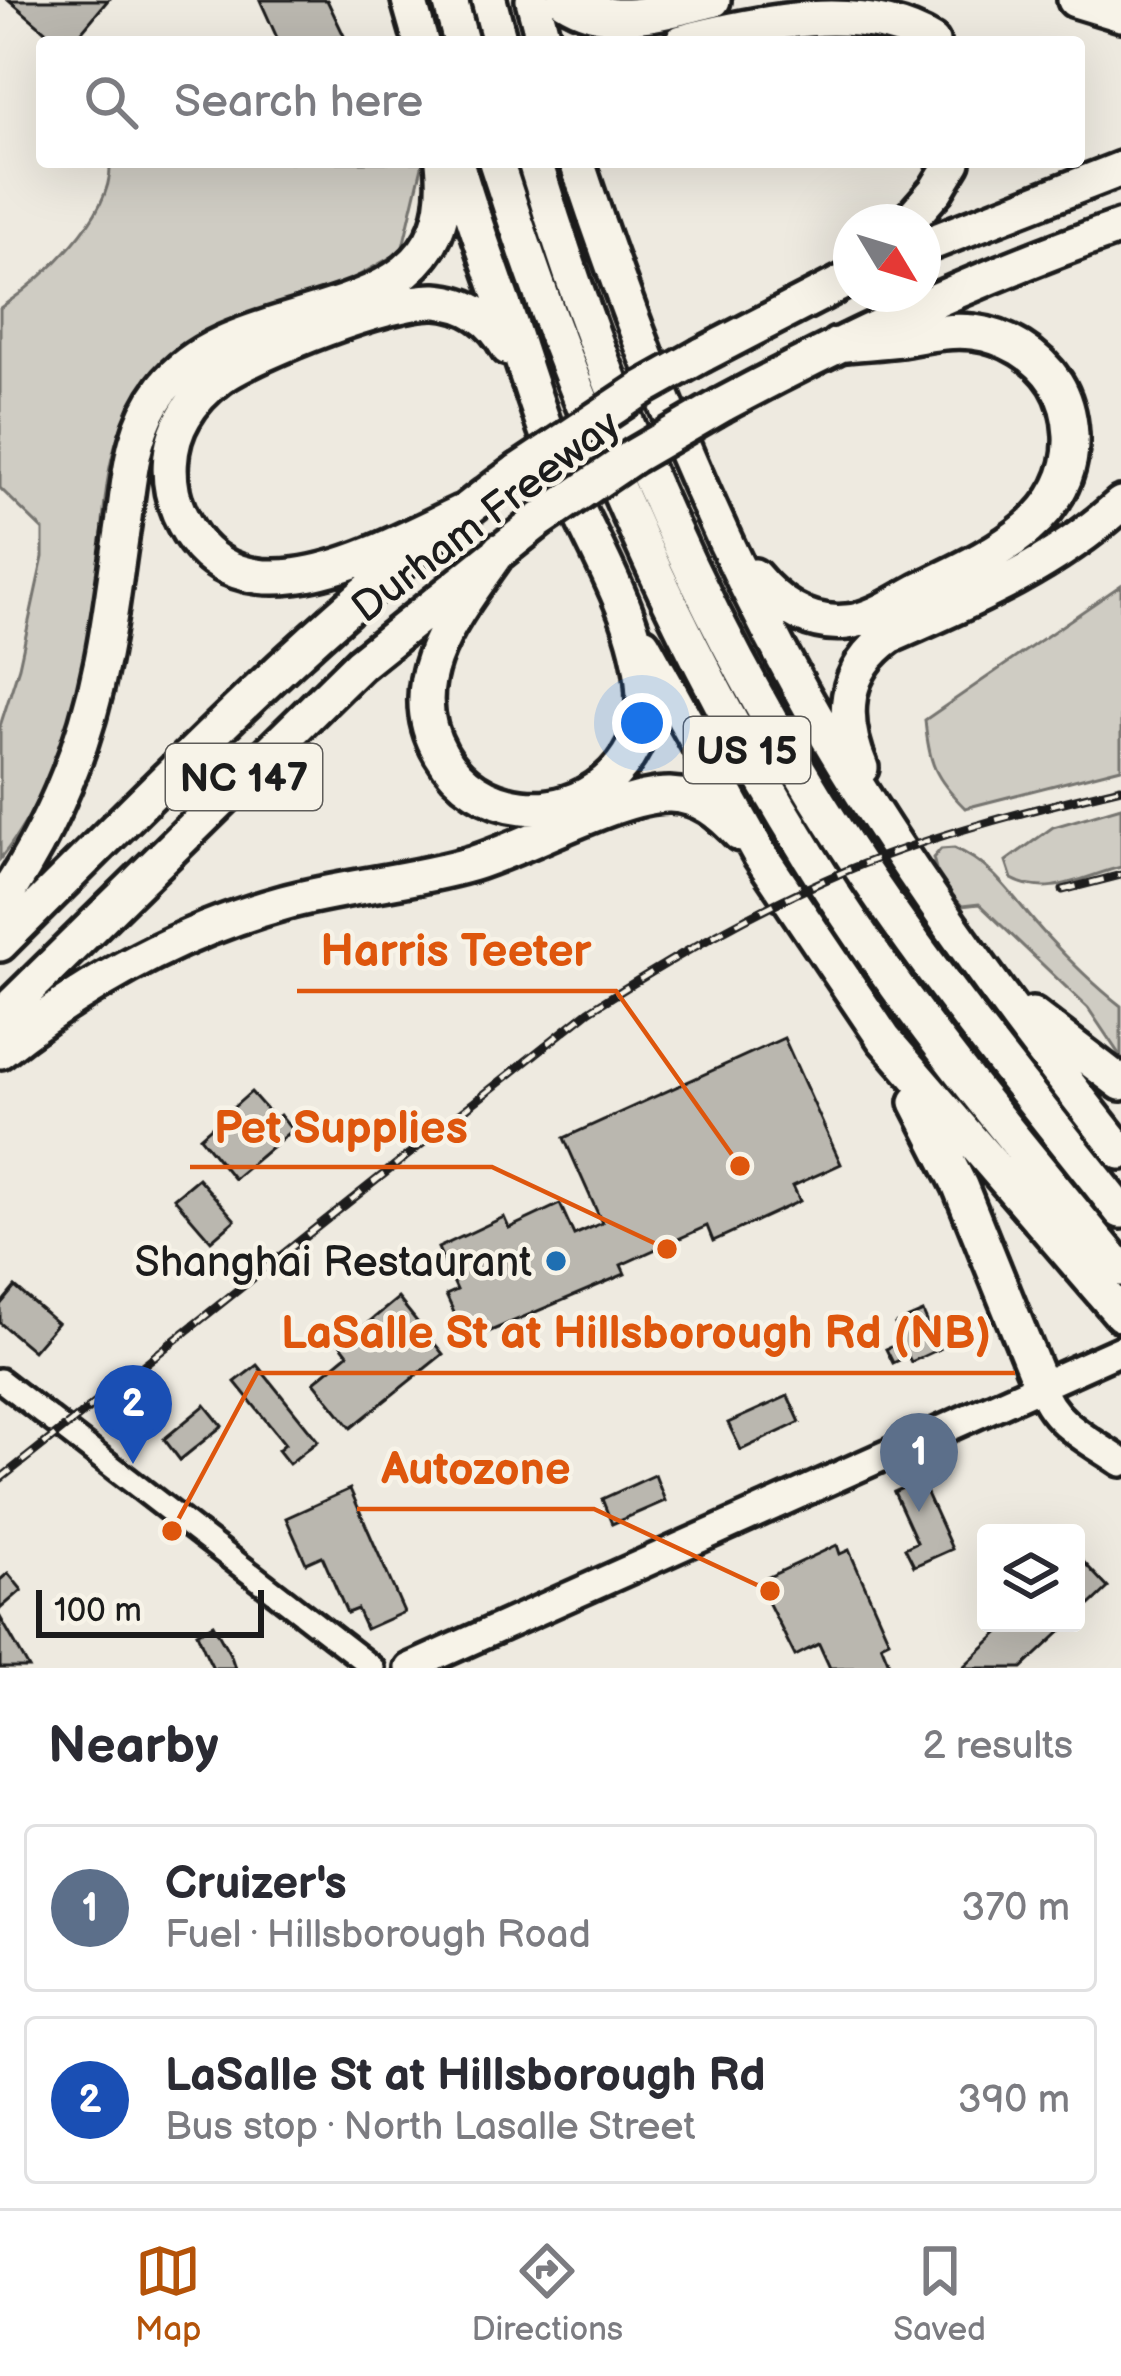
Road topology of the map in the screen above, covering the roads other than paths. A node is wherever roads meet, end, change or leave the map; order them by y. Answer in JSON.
{"nodes":[{"id":1,"x":409,"y":0,"type":"edge"},
{"id":2,"x":450,"y":0,"type":"edge"},
{"id":3,"x":489,"y":0,"type":"edge"},
{"id":4,"x":533,"y":0,"type":"edge"},
{"id":5,"x":566,"y":0,"type":"edge"},
{"id":6,"x":713,"y":0,"type":"edge"},
{"id":7,"x":1075,"y":0,"type":"edge"},
{"id":8,"x":1121,"y":14,"type":"edge"},
{"id":9,"x":419,"y":36,"type":"edge"},
{"id":10,"x":459,"y":36,"type":"edge"},
{"id":11,"x":498,"y":36,"type":"edge"},
{"id":12,"x":542,"y":36,"type":"edge"},
{"id":13,"x":709,"y":36,"type":"edge"},
{"id":14,"x":923,"y":36,"type":"edge"},
{"id":15,"x":443,"y":168,"type":"edge"},
{"id":16,"x":458,"y":168,"type":"edge"},
{"id":17,"x":498,"y":168,"type":"edge"},
{"id":18,"x":538,"y":168,"type":"edge"},
{"id":19,"x":949,"y":168,"type":"edge"},
{"id":20,"x":1121,"y":170,"type":"edge"},
{"id":21,"x":584,"y":172,"type":"edge"},
{"id":22,"x":924,"y":204,"type":"edge"},
{"id":23,"x":1121,"y":227,"type":"edge"},
{"id":24,"x":941,"y":239,"type":"edge"},
{"id":25,"x":833,"y":287,"type":"edge"},
{"id":26,"x":837,"y":345,"type":"junction"},
{"id":27,"x":528,"y":387,"type":"junction"},
{"id":28,"x":1121,"y":505,"type":"edge"},
{"id":29,"x":460,"y":513,"type":"junction"},
{"id":30,"x":723,"y":537,"type":"junction"},
{"id":31,"x":500,"y":550,"type":"junction"},
{"id":32,"x":627,"y":616,"type":"junction"},
{"id":33,"x":890,"y":833,"type":"junction"},
{"id":34,"x":760,"y":855,"type":"junction"},
{"id":35,"x":0,"y":904,"type":"edge"},
{"id":36,"x":0,"y":944,"type":"edge"},
{"id":37,"x":974,"y":957,"type":"junction"},
{"id":38,"x":0,"y":1017,"type":"edge"},
{"id":39,"x":884,"y":1040,"type":"junction"},
{"id":40,"x":0,"y":1051,"type":"edge"},
{"id":41,"x":1121,"y":1083,"type":"edge"},
{"id":42,"x":1121,"y":1152,"type":"edge"},
{"id":43,"x":1121,"y":1210,"type":"edge"},
{"id":44,"x":1121,"y":1269,"type":"edge"},
{"id":45,"x":1121,"y":1314,"type":"edge"},
{"id":46,"x":1116,"y":1352,"type":"edge"},
{"id":47,"x":8,"y":1386,"type":"edge"},
{"id":48,"x":1041,"y":1386,"type":"junction"},
{"id":49,"x":0,"y":1410,"type":"edge"},
{"id":50,"x":1121,"y":1462,"type":"edge"},
{"id":51,"x":373,"y":1668,"type":"edge"},
{"id":52,"x":409,"y":1668,"type":"edge"}],
"edges":[{"from":1,"to":9,"type":"highway"},
{"from":2,"to":10,"type":"highway"},
{"from":3,"to":11,"type":"highway"},
{"from":4,"to":12,"type":"highway"},
{"from":5,"to":6,"type":"highway"},
{"from":7,"to":8,"type":"highway"},
{"from":13,"to":14,"type":"highway"},
{"from":15,"to":35,"type":"highway"},
{"from":16,"to":27,"type":"highway"},
{"from":17,"to":44,"type":"highway","number":"US 15"},
{"from":18,"to":43,"type":"highway","number":"US 15"},
{"from":19,"to":22,"type":"highway"},
{"from":20,"to":24,"type":"highway"},
{"from":21,"to":30,"type":"highway"},
{"from":23,"to":26,"type":"highway","name":"Durham Freeway","number":"NC 147"},
{"from":25,"to":29,"type":"highway","name":"Durham Freeway","number":"NC 147","bridge":true},
{"from":26,"to":30,"type":"highway"},
{"from":26,"to":31,"type":"highway","name":"Durham Freeway","number":"NC 147","bridge":true},
{"from":27,"to":29,"type":"highway"},
{"from":27,"to":32,"type":"highway"},
{"from":28,"to":33,"type":"highway"},
{"from":29,"to":36,"type":"highway","name":"Durham Freeway","number":"NC 147"},
{"from":30,"to":33,"type":"highway"},
{"from":31,"to":32,"type":"highway"},
{"from":31,"to":38,"type":"highway","name":"Durham Freeway","number":"NC 147"},
{"from":32,"to":34,"type":"highway"},
{"from":33,"to":37,"type":"highway"},
{"from":34,"to":39,"type":"highway"},
{"from":34,"to":40,"type":"highway"},
{"from":37,"to":41,"type":"highway"},
{"from":37,"to":42,"type":"highway"},
{"from":39,"to":45,"type":"highway"},
{"from":39,"to":48,"type":"highway"},
{"from":46,"to":48,"type":"main road"},
{"from":47,"to":49,"type":"street"},
{"from":47,"to":51,"type":"street"},
{"from":48,"to":50,"type":"main road"},
{"from":48,"to":52,"type":"main road"}]}
